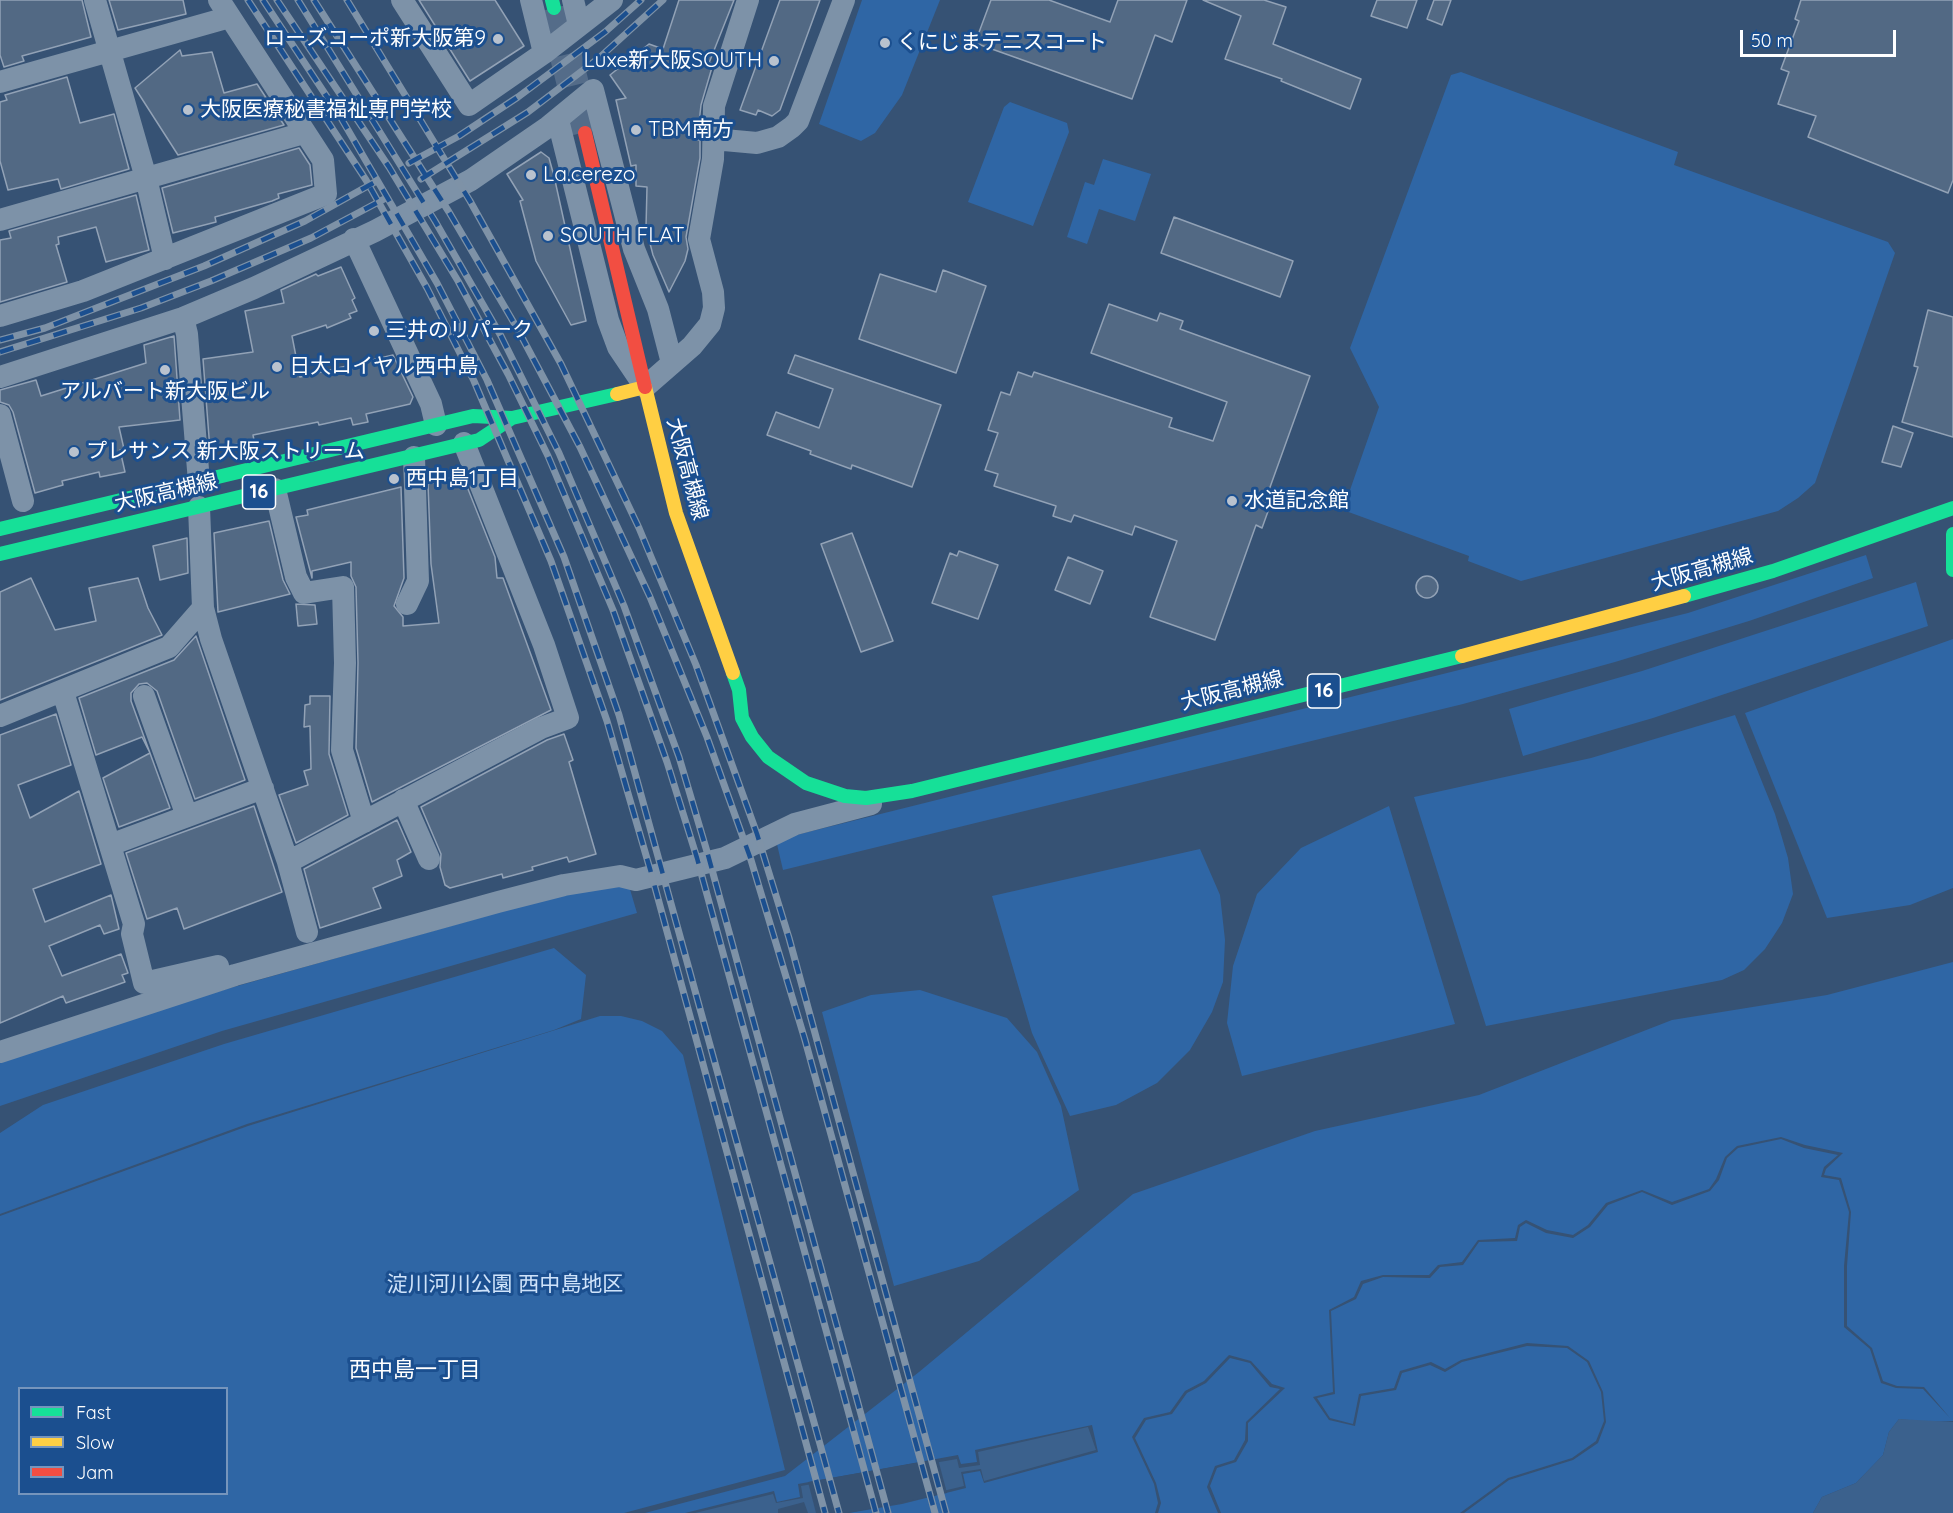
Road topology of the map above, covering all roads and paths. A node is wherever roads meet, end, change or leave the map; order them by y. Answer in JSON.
{"nodes":[{"id":1,"x":95,"y":0,"type":"edge"},
{"id":2,"x":402,"y":0,"type":"edge"},
{"id":3,"x":531,"y":0,"type":"edge"},
{"id":4,"x":612,"y":0,"type":"edge"},
{"id":5,"x":748,"y":0,"type":"edge"},
{"id":6,"x":844,"y":0,"type":"edge"},
{"id":7,"x":560,"y":3,"type":"edge"},
{"id":8,"x":224,"y":8,"type":"edge"},
{"id":9,"x":579,"y":25,"type":"junction"},
{"id":10,"x":109,"y":51,"type":"junction"},
{"id":11,"x":544,"y":53,"type":"junction"},
{"id":12,"x":0,"y":82,"type":"edge"},
{"id":13,"x":558,"y":120,"type":"junction"},
{"id":14,"x":304,"y":133,"type":"junction"},
{"id":15,"x":585,"y":133,"type":"tunnel mouth"},
{"id":16,"x":713,"y":139,"type":"junction"},
{"id":17,"x":146,"y":178,"type":"junction"},
{"id":18,"x":0,"y":220,"type":"edge"},
{"id":19,"x":354,"y":239,"type":"junction"},
{"id":20,"x":165,"y":258,"type":"junction"},
{"id":21,"x":0,"y":316,"type":"edge"},
{"id":22,"x":183,"y":318,"type":"junction"},
{"id":23,"x":672,"y":363,"type":"junction"},
{"id":24,"x":0,"y":377,"type":"edge"},
{"id":25,"x":645,"y":387,"type":"junction"},
{"id":26,"x":0,"y":415,"type":"edge"},
{"id":27,"x":512,"y":418,"type":"junction"},
{"id":28,"x":436,"y":425,"type":"junction"},
{"id":29,"x":464,"y":443,"type":"junction"},
{"id":30,"x":414,"y":457,"type":"junction"},
{"id":31,"x":199,"y":482,"type":"junction"},
{"id":32,"x":275,"y":489,"type":"junction"},
{"id":33,"x":23,"y":501,"type":"dead end"},
{"id":34,"x":199,"y":507,"type":"junction"},
{"id":35,"x":1953,"y":508,"type":"edge"},
{"id":36,"x":0,"y":529,"type":"edge"},
{"id":37,"x":1953,"y":534,"type":"edge"},
{"id":38,"x":0,"y":555,"type":"edge"},
{"id":39,"x":1953,"y":570,"type":"edge"},
{"id":40,"x":407,"y":604,"type":"dead end"},
{"id":41,"x":203,"y":608,"type":"junction"},
{"id":42,"x":739,"y":690,"type":"junction"},
{"id":43,"x":63,"y":692,"type":"junction"},
{"id":44,"x":144,"y":696,"type":"dead end"},
{"id":45,"x":757,"y":710,"type":"dead end"},
{"id":46,"x":0,"y":716,"type":"edge"},
{"id":47,"x":263,"y":788,"type":"junction"},
{"id":48,"x":912,"y":791,"type":"junction"},
{"id":49,"x":403,"y":800,"type":"junction"},
{"id":50,"x":187,"y":816,"type":"junction"},
{"id":51,"x":364,"y":822,"type":"junction"},
{"id":52,"x":110,"y":845,"type":"junction"},
{"id":53,"x":429,"y":860,"type":"dead end"},
{"id":54,"x":288,"y":862,"type":"junction"},
{"id":55,"x":307,"y":932,"type":"dead end"},
{"id":56,"x":234,"y":975,"type":"junction"},
{"id":57,"x":0,"y":1036,"type":"edge"},
{"id":58,"x":47,"y":1036,"type":"junction"},
{"id":59,"x":0,"y":1052,"type":"edge"}],
"edges":[{"from":1,"to":10,"type":"street"},
{"from":2,"to":11,"type":"street"},
{"from":3,"to":11,"type":"street"},
{"from":4,"to":9,"type":"street"},
{"from":5,"to":16,"type":"street"},
{"from":6,"to":16,"type":"street"},
{"from":7,"to":9,"type":"street"},
{"from":8,"to":10,"type":"street"},
{"from":8,"to":14,"type":"street"},
{"from":9,"to":11,"type":"street"},
{"from":10,"to":12,"type":"street"},
{"from":10,"to":17,"type":"street"},
{"from":13,"to":19,"type":"street"},
{"from":13,"to":23,"type":"street"},
{"from":13,"to":25,"type":"street"},
{"from":14,"to":17,"type":"street"},
{"from":14,"to":20,"type":"street"},
{"from":15,"to":25,"type":"main road"},
{"from":16,"to":23,"type":"street"},
{"from":17,"to":18,"type":"street"},
{"from":17,"to":20,"type":"street"},
{"from":19,"to":22,"type":"street"},
{"from":19,"to":28,"type":"street"},
{"from":20,"to":21,"type":"street"},
{"from":22,"to":24,"type":"street"},
{"from":22,"to":31,"type":"street"},
{"from":23,"to":25,"type":"street"},
{"from":25,"to":27,"type":"main road","name":"大阪高槻線","number":"16"},
{"from":25,"to":42,"type":"main road","name":"大阪高槻線","number":"16"},
{"from":26,"to":33,"type":"street"},
{"from":27,"to":28,"type":"main road","name":"大阪高槻線","number":"16"},
{"from":27,"to":29,"type":"main road","name":"大阪高槻線","number":"16"},
{"from":28,"to":31,"type":"main road","name":"大阪高槻線","number":"16"},
{"from":29,"to":30,"type":"main road","name":"大阪高槻線","number":"16"},
{"from":29,"to":49,"type":"street"},
{"from":30,"to":32,"type":"main road","name":"大阪高槻線","number":"16"},
{"from":30,"to":40,"type":"street"},
{"from":31,"to":36,"type":"main road","name":"大阪高槻線","number":"16"},
{"from":32,"to":34,"type":"main road","name":"大阪高槻線","number":"16"},
{"from":32,"to":51,"type":"street"},
{"from":34,"to":38,"type":"main road","name":"大阪高槻線","number":"16"},
{"from":34,"to":41,"type":"street"},
{"from":35,"to":48,"type":"main road","name":"大阪高槻線","number":"16"},
{"from":37,"to":39,"type":"main road"},
{"from":41,"to":43,"type":"street"},
{"from":41,"to":47,"type":"street"},
{"from":42,"to":45,"type":"main road","name":"大阪高槻線","number":"16"},
{"from":42,"to":48,"type":"main road","name":"大阪高槻線","number":"16"},
{"from":43,"to":46,"type":"street"},
{"from":43,"to":52,"type":"street"},
{"from":44,"to":50,"type":"street"},
{"from":47,"to":50,"type":"street"},
{"from":47,"to":54,"type":"street"},
{"from":48,"to":56,"type":"street"},
{"from":49,"to":51,"type":"street"},
{"from":49,"to":53,"type":"street"},
{"from":50,"to":52,"type":"street"},
{"from":51,"to":54,"type":"street"},
{"from":52,"to":56,"type":"street"},
{"from":54,"to":55,"type":"street"},
{"from":56,"to":58,"type":"street"},
{"from":57,"to":58,"type":"street"},
{"from":58,"to":59,"type":"street"}]}
